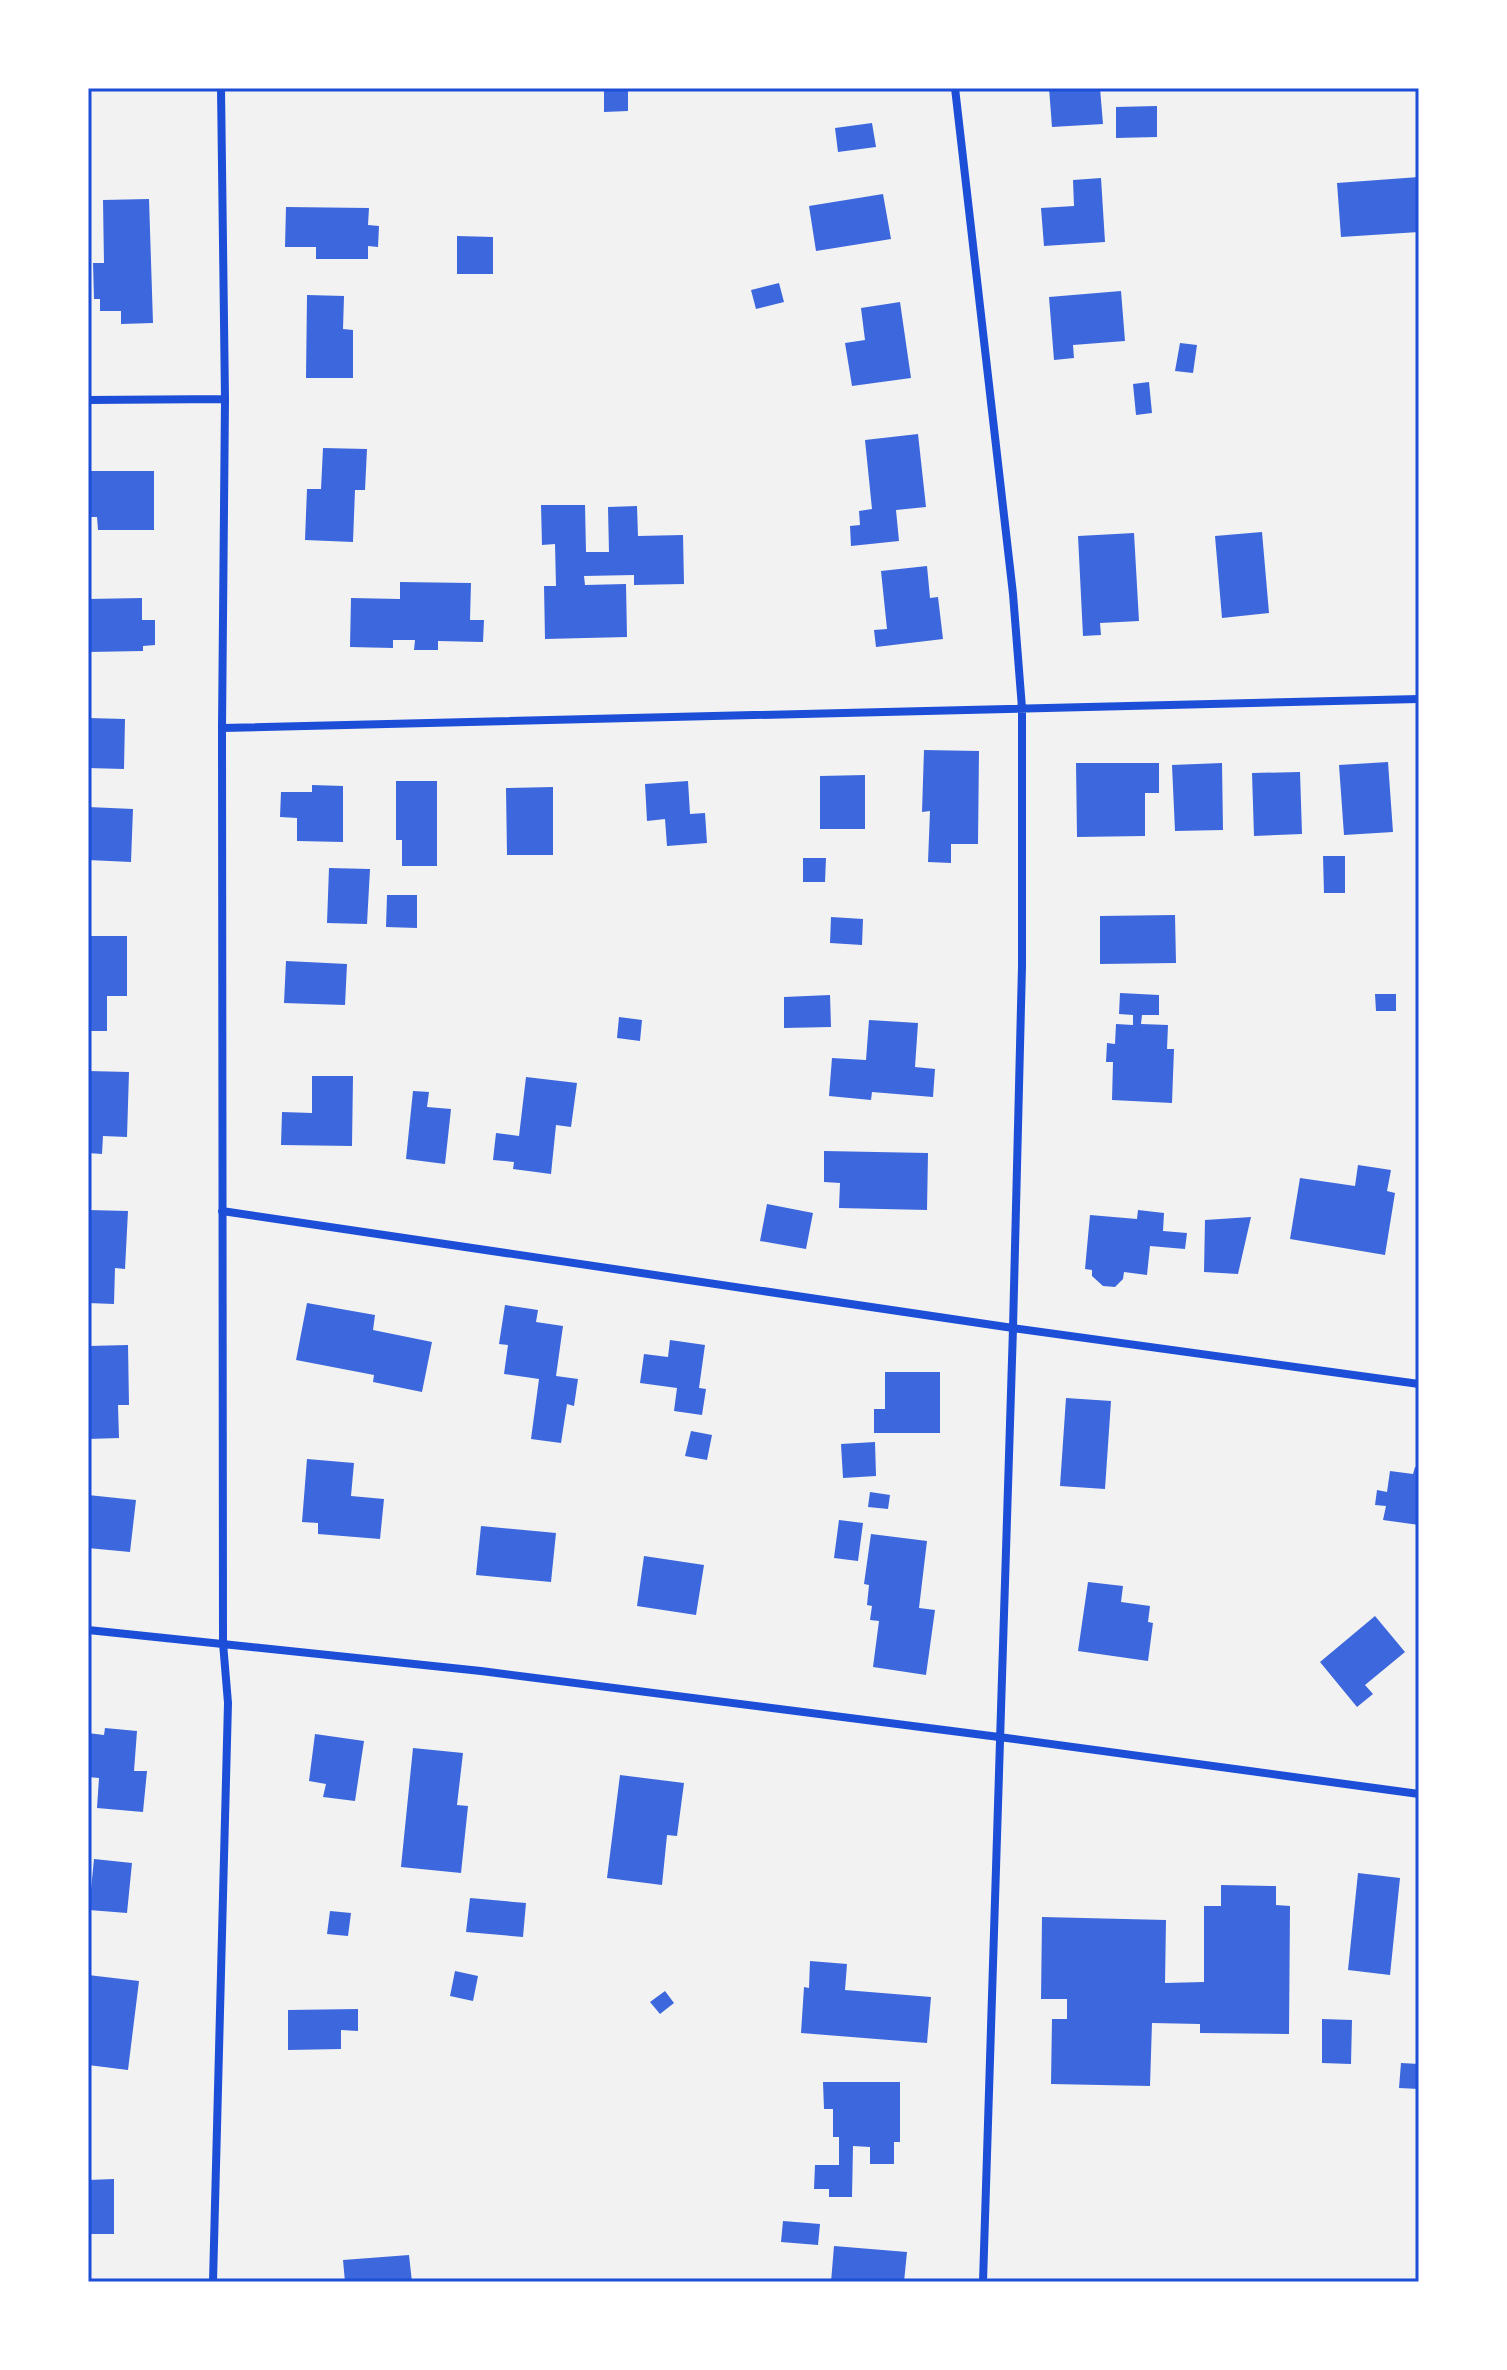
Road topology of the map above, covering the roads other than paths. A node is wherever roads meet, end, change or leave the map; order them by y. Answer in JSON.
{"nodes":[{"id":1,"x":221,"y":88,"type":"edge"},
{"id":2,"x":955,"y":88,"type":"edge"},
{"id":3,"x":225,"y":399,"type":"junction"},
{"id":4,"x":88,"y":400,"type":"edge"},
{"id":5,"x":1419,"y":699,"type":"edge"},
{"id":6,"x":1022,"y":708,"type":"junction"},
{"id":7,"x":222,"y":728,"type":"junction"},
{"id":8,"x":222,"y":1211,"type":"junction"},
{"id":9,"x":1013,"y":1328,"type":"junction"},
{"id":10,"x":1419,"y":1384,"type":"edge"},
{"id":11,"x":88,"y":1630,"type":"edge"},
{"id":12,"x":223,"y":1643,"type":"junction"},
{"id":13,"x":999,"y":1737,"type":"junction"},
{"id":14,"x":1419,"y":1794,"type":"edge"},
{"id":15,"x":213,"y":2282,"type":"edge"},
{"id":16,"x":983,"y":2282,"type":"edge"}],
"edges":[{"from":1,"to":3,"type":"street"},
{"from":2,"to":6,"type":"street"},
{"from":3,"to":4,"type":"street"},
{"from":3,"to":7,"type":"street"},
{"from":5,"to":6,"type":"street"},
{"from":6,"to":7,"type":"street"},
{"from":6,"to":9,"type":"street"},
{"from":7,"to":8,"type":"street"},
{"from":8,"to":9,"type":"street"},
{"from":8,"to":12,"type":"street"},
{"from":9,"to":10,"type":"street"},
{"from":9,"to":13,"type":"street"},
{"from":11,"to":12,"type":"street"},
{"from":12,"to":13,"type":"street"},
{"from":12,"to":15,"type":"street"},
{"from":13,"to":14,"type":"street"},
{"from":13,"to":16,"type":"street"}]}
